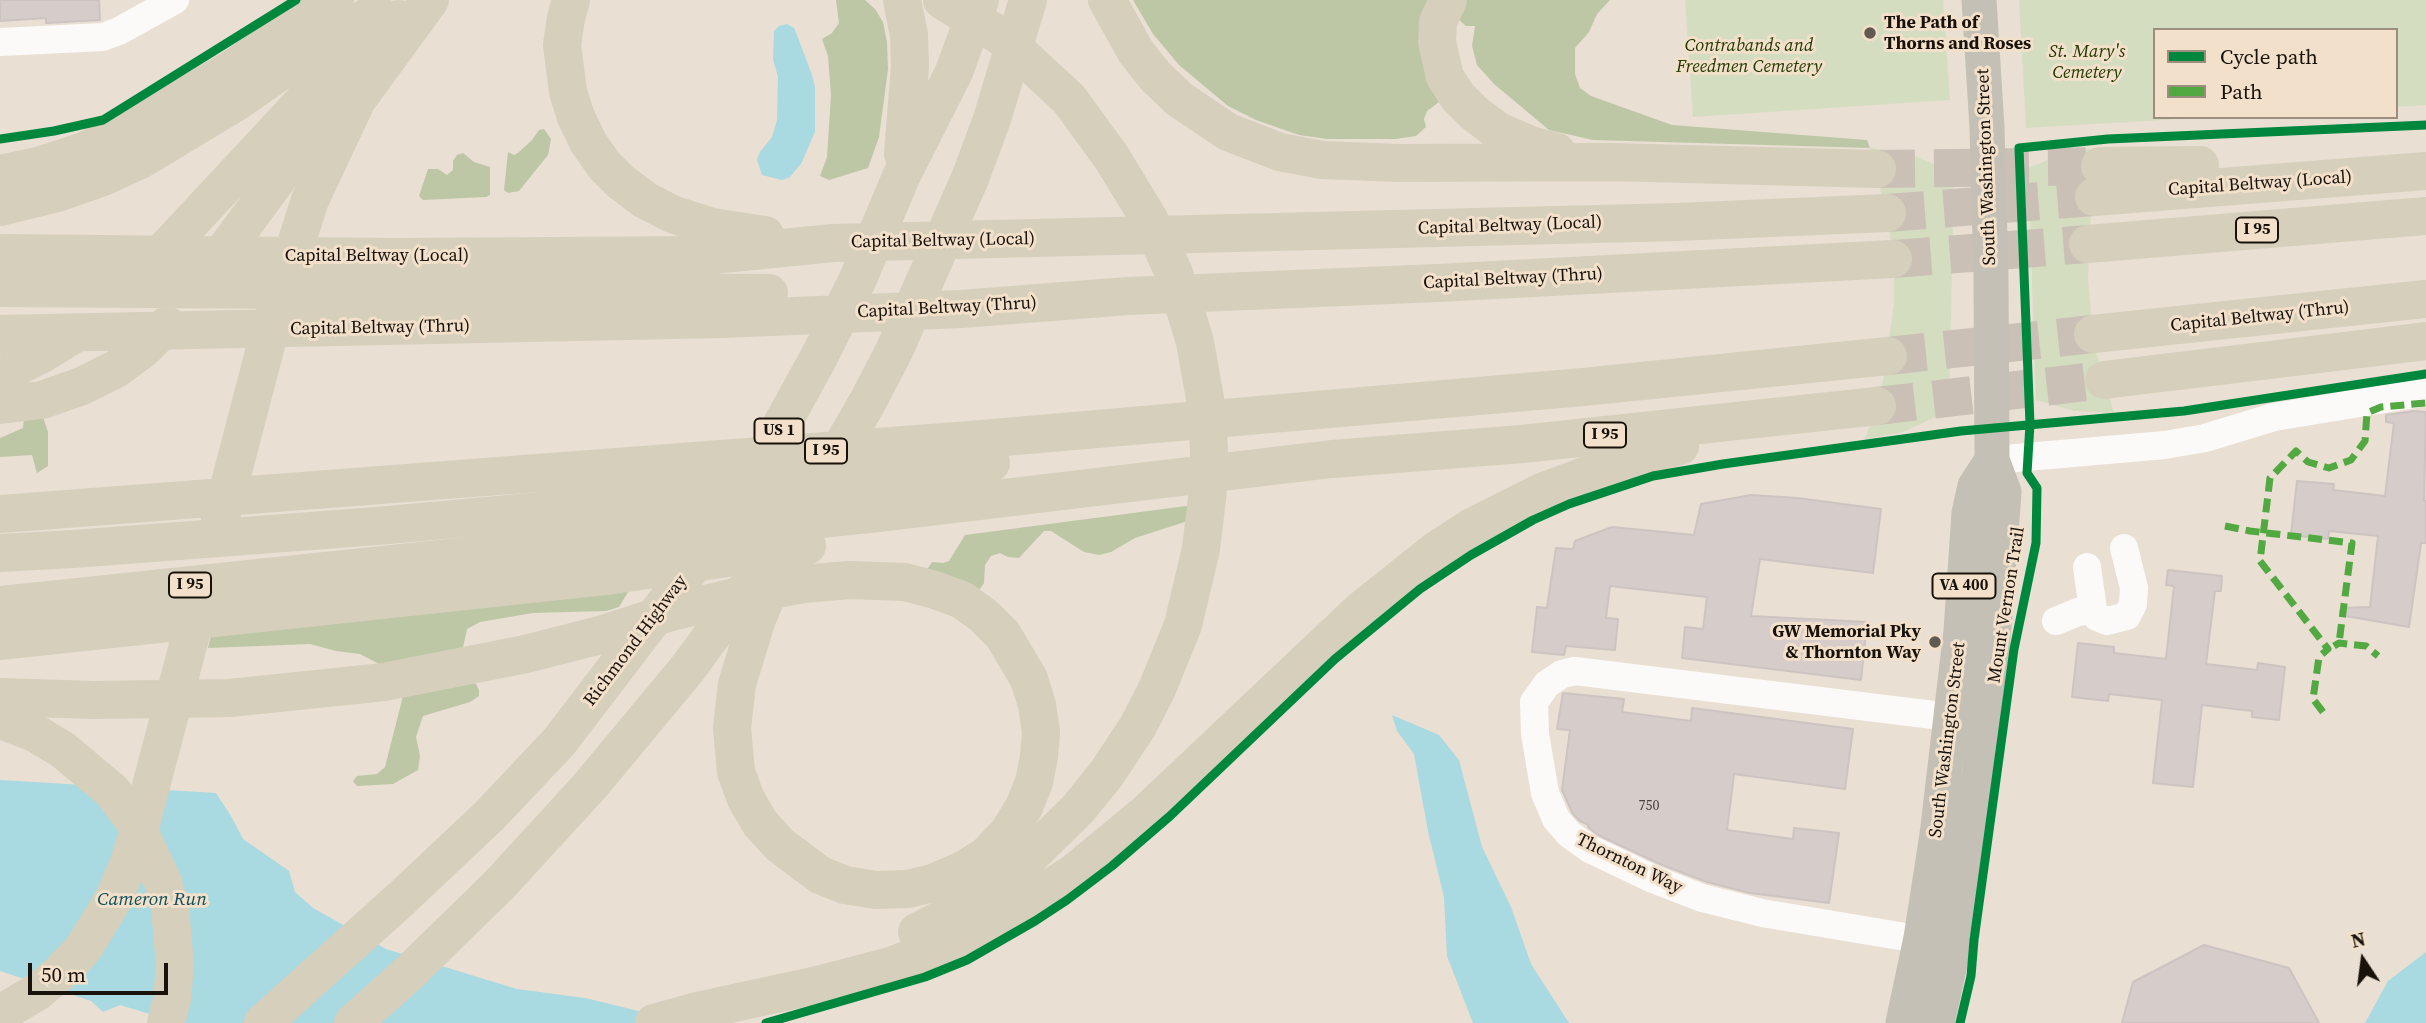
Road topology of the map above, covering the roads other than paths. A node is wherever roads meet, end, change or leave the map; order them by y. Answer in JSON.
{"nodes":[{"id":1,"x":335,"y":0,"type":"edge"},
{"id":2,"x":400,"y":0,"type":"edge"},
{"id":3,"x":425,"y":0,"type":"edge"},
{"id":4,"x":430,"y":0,"type":"edge"},
{"id":5,"x":571,"y":0,"type":"edge"},
{"id":6,"x":902,"y":0,"type":"edge"},
{"id":7,"x":943,"y":0,"type":"edge"},
{"id":8,"x":980,"y":0,"type":"edge"},
{"id":9,"x":1028,"y":0,"type":"edge"},
{"id":10,"x":1107,"y":0,"type":"edge"},
{"id":11,"x":1448,"y":0,"type":"edge"},
{"id":12,"x":1979,"y":0,"type":"edge"},
{"id":13,"x":171,"y":1,"type":"edge"},
{"id":14,"x":0,"y":42,"type":"edge"},
{"id":15,"x":1611,"y":162,"type":"junction"},
{"id":16,"x":2426,"y":168,"type":"edge"},
{"id":17,"x":1877,"y":169,"type":"tunnel mouth"},
{"id":18,"x":0,"y":174,"type":"edge"},
{"id":19,"x":901,"y":177,"type":"junction"},
{"id":20,"x":2097,"y":181,"type":"tunnel mouth"},
{"id":21,"x":0,"y":207,"type":"edge"},
{"id":22,"x":1887,"y":213,"type":"tunnel mouth"},
{"id":23,"x":2426,"y":216,"type":"edge"},
{"id":24,"x":833,"y":243,"type":"junction"},
{"id":25,"x":2088,"y":244,"type":"tunnel mouth"},
{"id":26,"x":0,"y":253,"type":"edge"},
{"id":27,"x":1893,"y":259,"type":"tunnel mouth"},
{"id":28,"x":0,"y":288,"type":"edge"},
{"id":29,"x":1128,"y":296,"type":"junction"},
{"id":30,"x":2426,"y":299,"type":"edge"},
{"id":31,"x":0,"y":334,"type":"edge"},
{"id":32,"x":2093,"y":334,"type":"tunnel mouth"},
{"id":33,"x":2426,"y":341,"type":"edge"},
{"id":34,"x":1888,"y":356,"type":"tunnel mouth"},
{"id":35,"x":0,"y":375,"type":"edge"},
{"id":36,"x":2104,"y":380,"type":"tunnel mouth"},
{"id":37,"x":1583,"y":387,"type":"junction"},
{"id":38,"x":2426,"y":392,"type":"edge"},
{"id":39,"x":0,"y":405,"type":"edge"},
{"id":40,"x":1992,"y":460,"type":"junction"},
{"id":41,"x":802,"y":512,"type":"junction"},
{"id":42,"x":0,"y":514,"type":"edge"},
{"id":43,"x":2124,"y":548,"type":"dead end"},
{"id":44,"x":73,"y":549,"type":"junction"},
{"id":45,"x":0,"y":553,"type":"edge"},
{"id":46,"x":0,"y":558,"type":"edge"},
{"id":47,"x":2087,"y":567,"type":"dead end"},
{"id":48,"x":380,"y":583,"type":"junction"},
{"id":49,"x":0,"y":605,"type":"edge"},
{"id":50,"x":2092,"y":610,"type":"junction"},
{"id":51,"x":2056,"y":621,"type":"dead end"},
{"id":52,"x":0,"y":641,"type":"edge"},
{"id":53,"x":0,"y":697,"type":"edge"},
{"id":54,"x":1950,"y":717,"type":"junction"},
{"id":55,"x":0,"y":720,"type":"edge"},
{"id":56,"x":1937,"y":942,"type":"junction"},
{"id":57,"x":37,"y":992,"type":"junction"},
{"id":58,"x":0,"y":1004,"type":"edge"},
{"id":59,"x":697,"y":1011,"type":"junction"},
{"id":60,"x":0,"y":1014,"type":"edge"},
{"id":61,"x":273,"y":1016,"type":"edge"},
{"id":62,"x":166,"y":1023,"type":"edge"},
{"id":63,"x":353,"y":1023,"type":"edge"},
{"id":64,"x":654,"y":1023,"type":"edge"},
{"id":65,"x":1903,"y":1023,"type":"edge"},
{"id":66,"x":1937,"y":1023,"type":"edge"}],
"edges":[{"from":1,"to":18,"type":"highway"},
{"from":2,"to":21,"type":"highway"},
{"from":3,"to":39,"type":"highway"},
{"from":4,"to":35,"type":"highway"},
{"from":4,"to":57,"type":"highway"},
{"from":5,"to":24,"type":"highway"},
{"from":6,"to":19,"type":"highway"},
{"from":7,"to":59,"type":"highway"},
{"from":8,"to":19,"type":"highway","number":"US 1"},
{"from":9,"to":41,"type":"highway"},
{"from":10,"to":15,"type":"highway"},
{"from":11,"to":15,"type":"highway"},
{"from":12,"to":40,"type":"main road","name":"South Washington Street","number":"VA 400"},
{"from":13,"to":14,"type":"street"},
{"from":15,"to":17,"type":"highway"},
{"from":16,"to":20,"type":"highway"},
{"from":19,"to":61,"type":"highway","name":"Richmond Highway","number":"US 1"},
{"from":22,"to":24,"type":"highway","name":"Capital Beltway (Local)"},
{"from":23,"to":25,"type":"highway","number":"I 95"},
{"from":24,"to":26,"type":"highway","name":"Capital Beltway (Local)"},
{"from":27,"to":29,"type":"highway","name":"Capital Beltway (Thru)"},
{"from":28,"to":29,"type":"highway"},
{"from":29,"to":31,"type":"highway","name":"Capital Beltway (Thru)"},
{"from":30,"to":32,"type":"highway","name":"Capital Beltway (Thru)"},
{"from":33,"to":36,"type":"highway"},
{"from":34,"to":37,"type":"highway","number":"I 95"},
{"from":37,"to":42,"type":"highway","number":"I 95"},
{"from":37,"to":44,"type":"highway"},
{"from":38,"to":40,"type":"street"},
{"from":40,"to":54,"type":"main road","name":"South Washington Street","number":"VA 400"},
{"from":40,"to":56,"type":"main road","name":"South Washington Street","number":"VA 400"},
{"from":41,"to":53,"type":"highway"},
{"from":41,"to":63,"type":"highway"},
{"from":43,"to":50,"type":"street"},
{"from":44,"to":45,"type":"highway"},
{"from":44,"to":46,"type":"highway"},
{"from":47,"to":50,"type":"street"},
{"from":48,"to":49,"type":"highway","number":"I 95"},
{"from":48,"to":52,"type":"highway"},
{"from":48,"to":59,"type":"highway","number":"I 95"},
{"from":50,"to":51,"type":"street"},
{"from":54,"to":56,"type":"main road","name":"South Washington Street","number":"VA 400"},
{"from":54,"to":56,"type":"street","name":"Thornton Way"},
{"from":55,"to":62,"type":"highway"},
{"from":56,"to":65,"type":"main road","name":"South Washington Street","number":"VA 400"},
{"from":56,"to":66,"type":"main road","name":"South Washington Street","number":"VA 400"},
{"from":57,"to":58,"type":"highway"},
{"from":57,"to":60,"type":"highway"},
{"from":59,"to":64,"type":"highway"}]}
